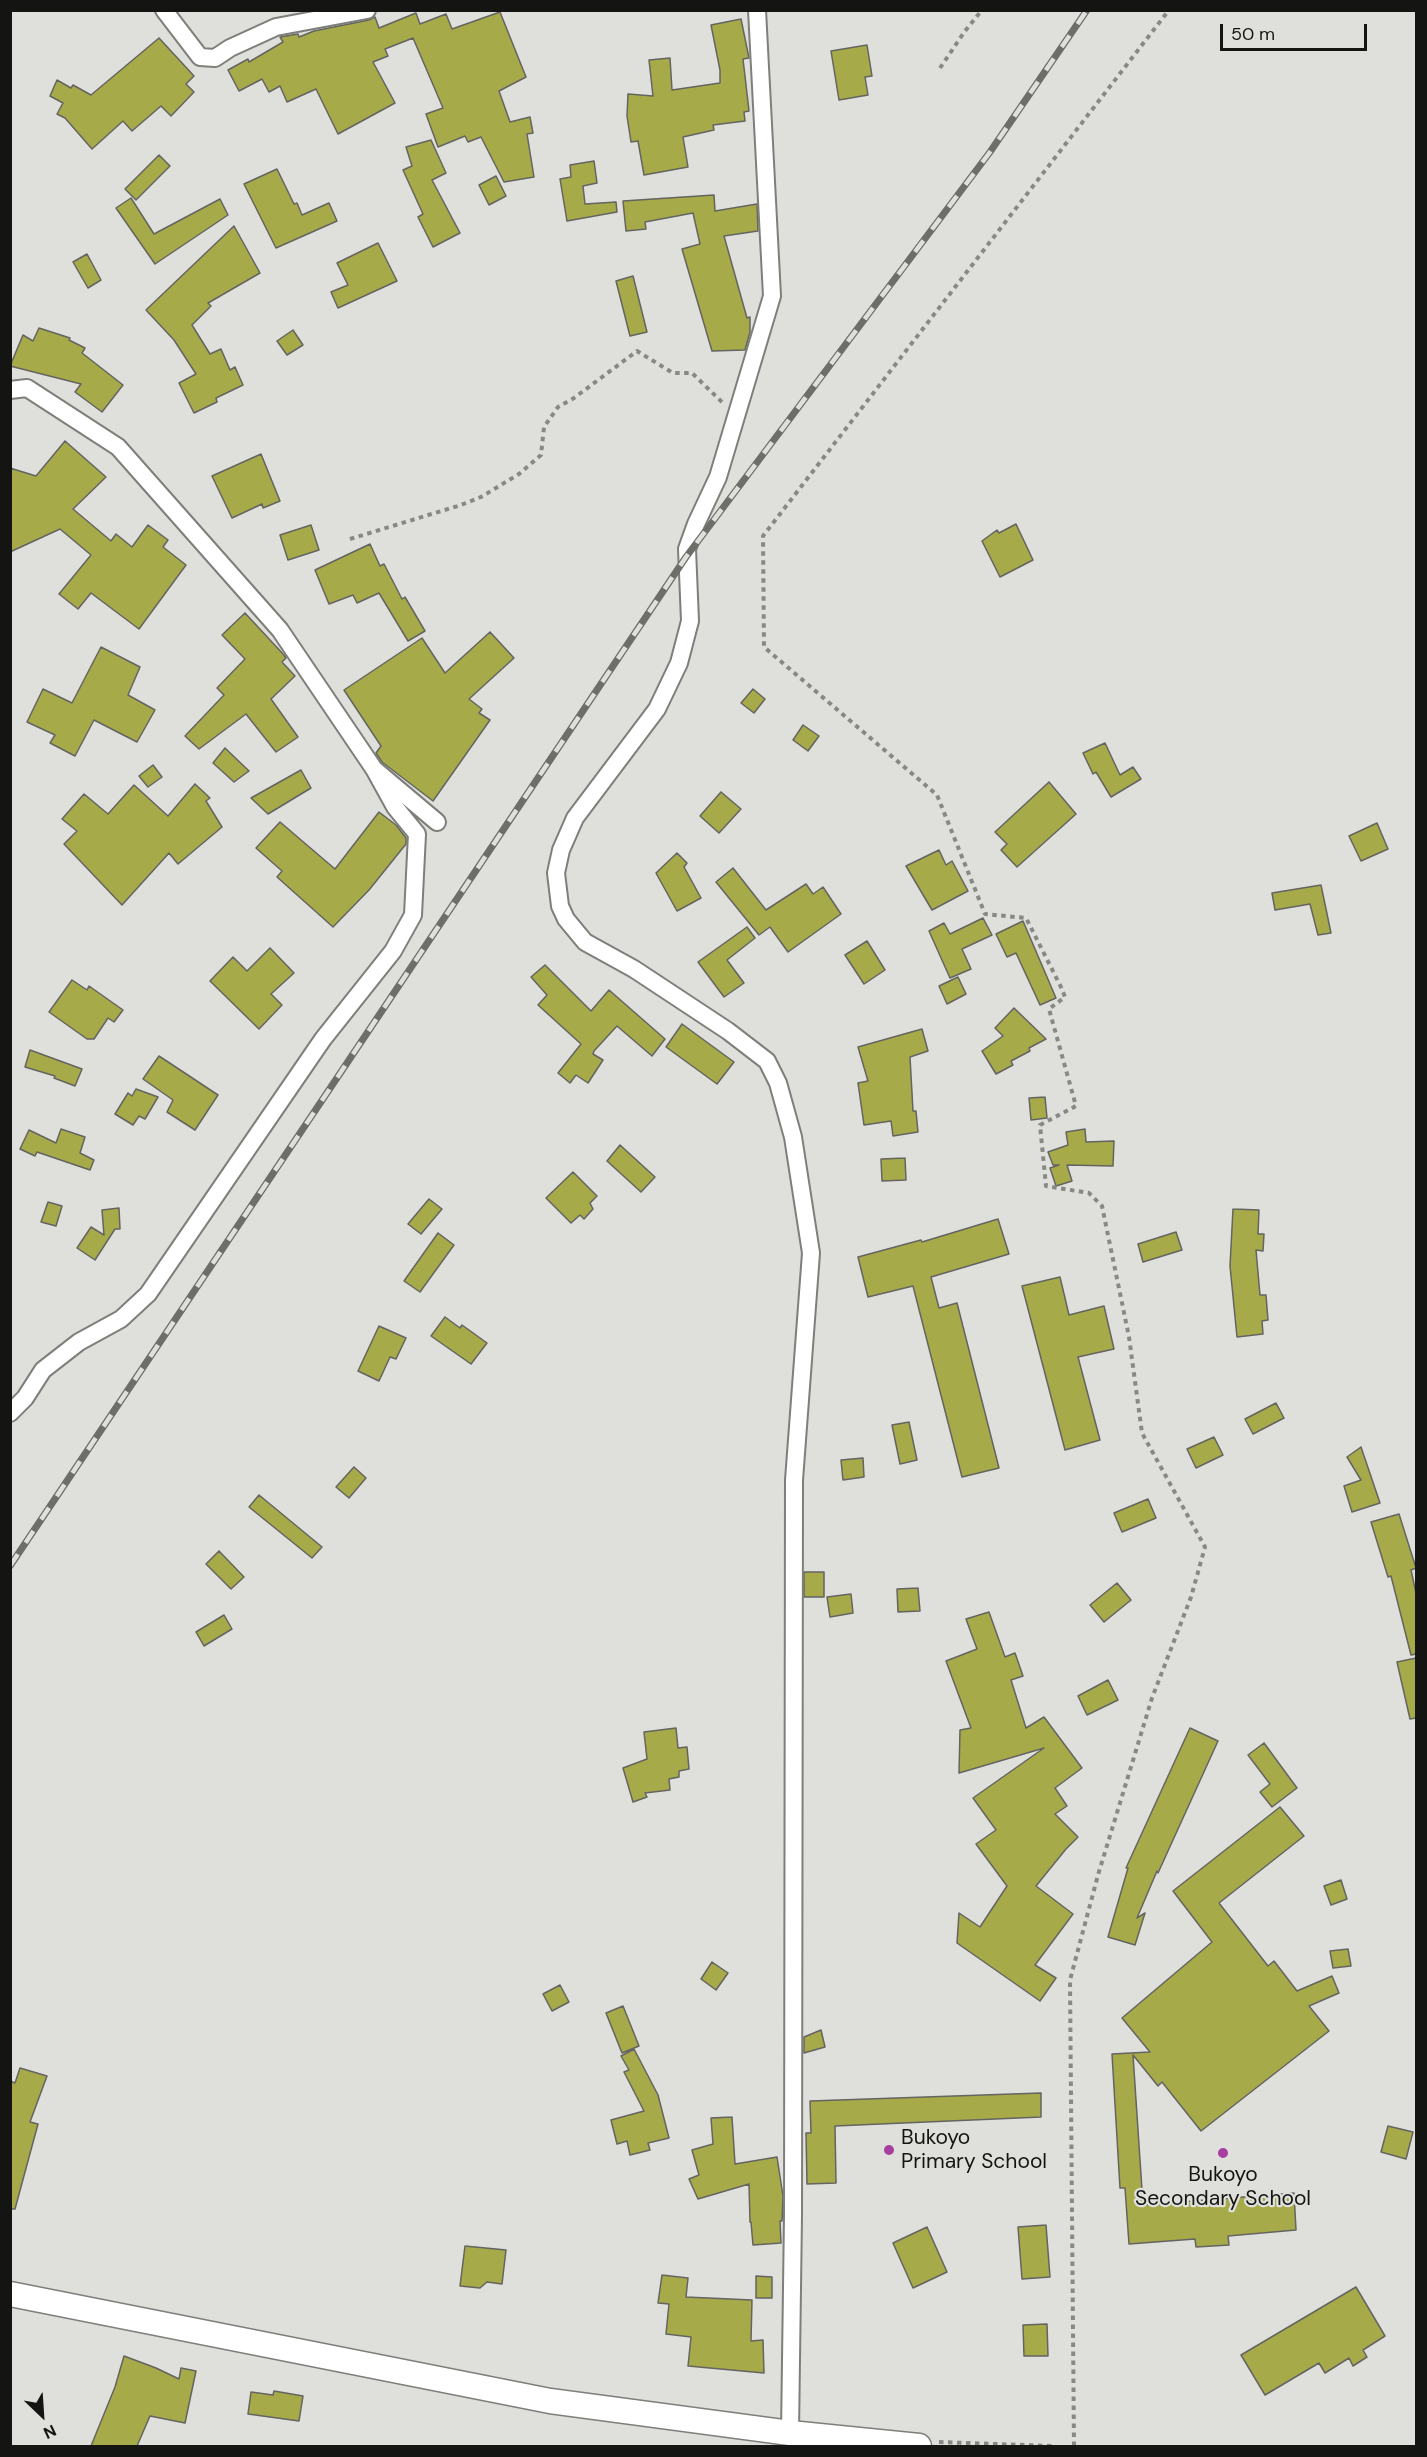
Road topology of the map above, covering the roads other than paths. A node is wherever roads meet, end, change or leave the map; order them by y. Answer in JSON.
{"nodes":[{"id":1,"x":164,"y":10,"type":"edge"},
{"id":2,"x":367,"y":10,"type":"edge"},
{"id":3,"x":757,"y":10,"type":"edge"},
{"id":4,"x":10,"y":390,"type":"edge"},
{"id":5,"x":374,"y":769,"type":"junction"},
{"id":6,"x":437,"y":822,"type":"dead end"},
{"id":7,"x":10,"y":1413,"type":"edge"},
{"id":8,"x":10,"y":2294,"type":"edge"},
{"id":9,"x":790,"y":2433,"type":"junction"},
{"id":10,"x":927,"y":2444,"type":"edge"}],
"edges":[{"from":1,"to":2,"type":"street"},
{"from":3,"to":9,"type":"street"},
{"from":4,"to":5,"type":"street"},
{"from":5,"to":6,"type":"street"},
{"from":5,"to":7,"type":"street"},
{"from":8,"to":9,"type":"main road"},
{"from":9,"to":10,"type":"main road"}]}
